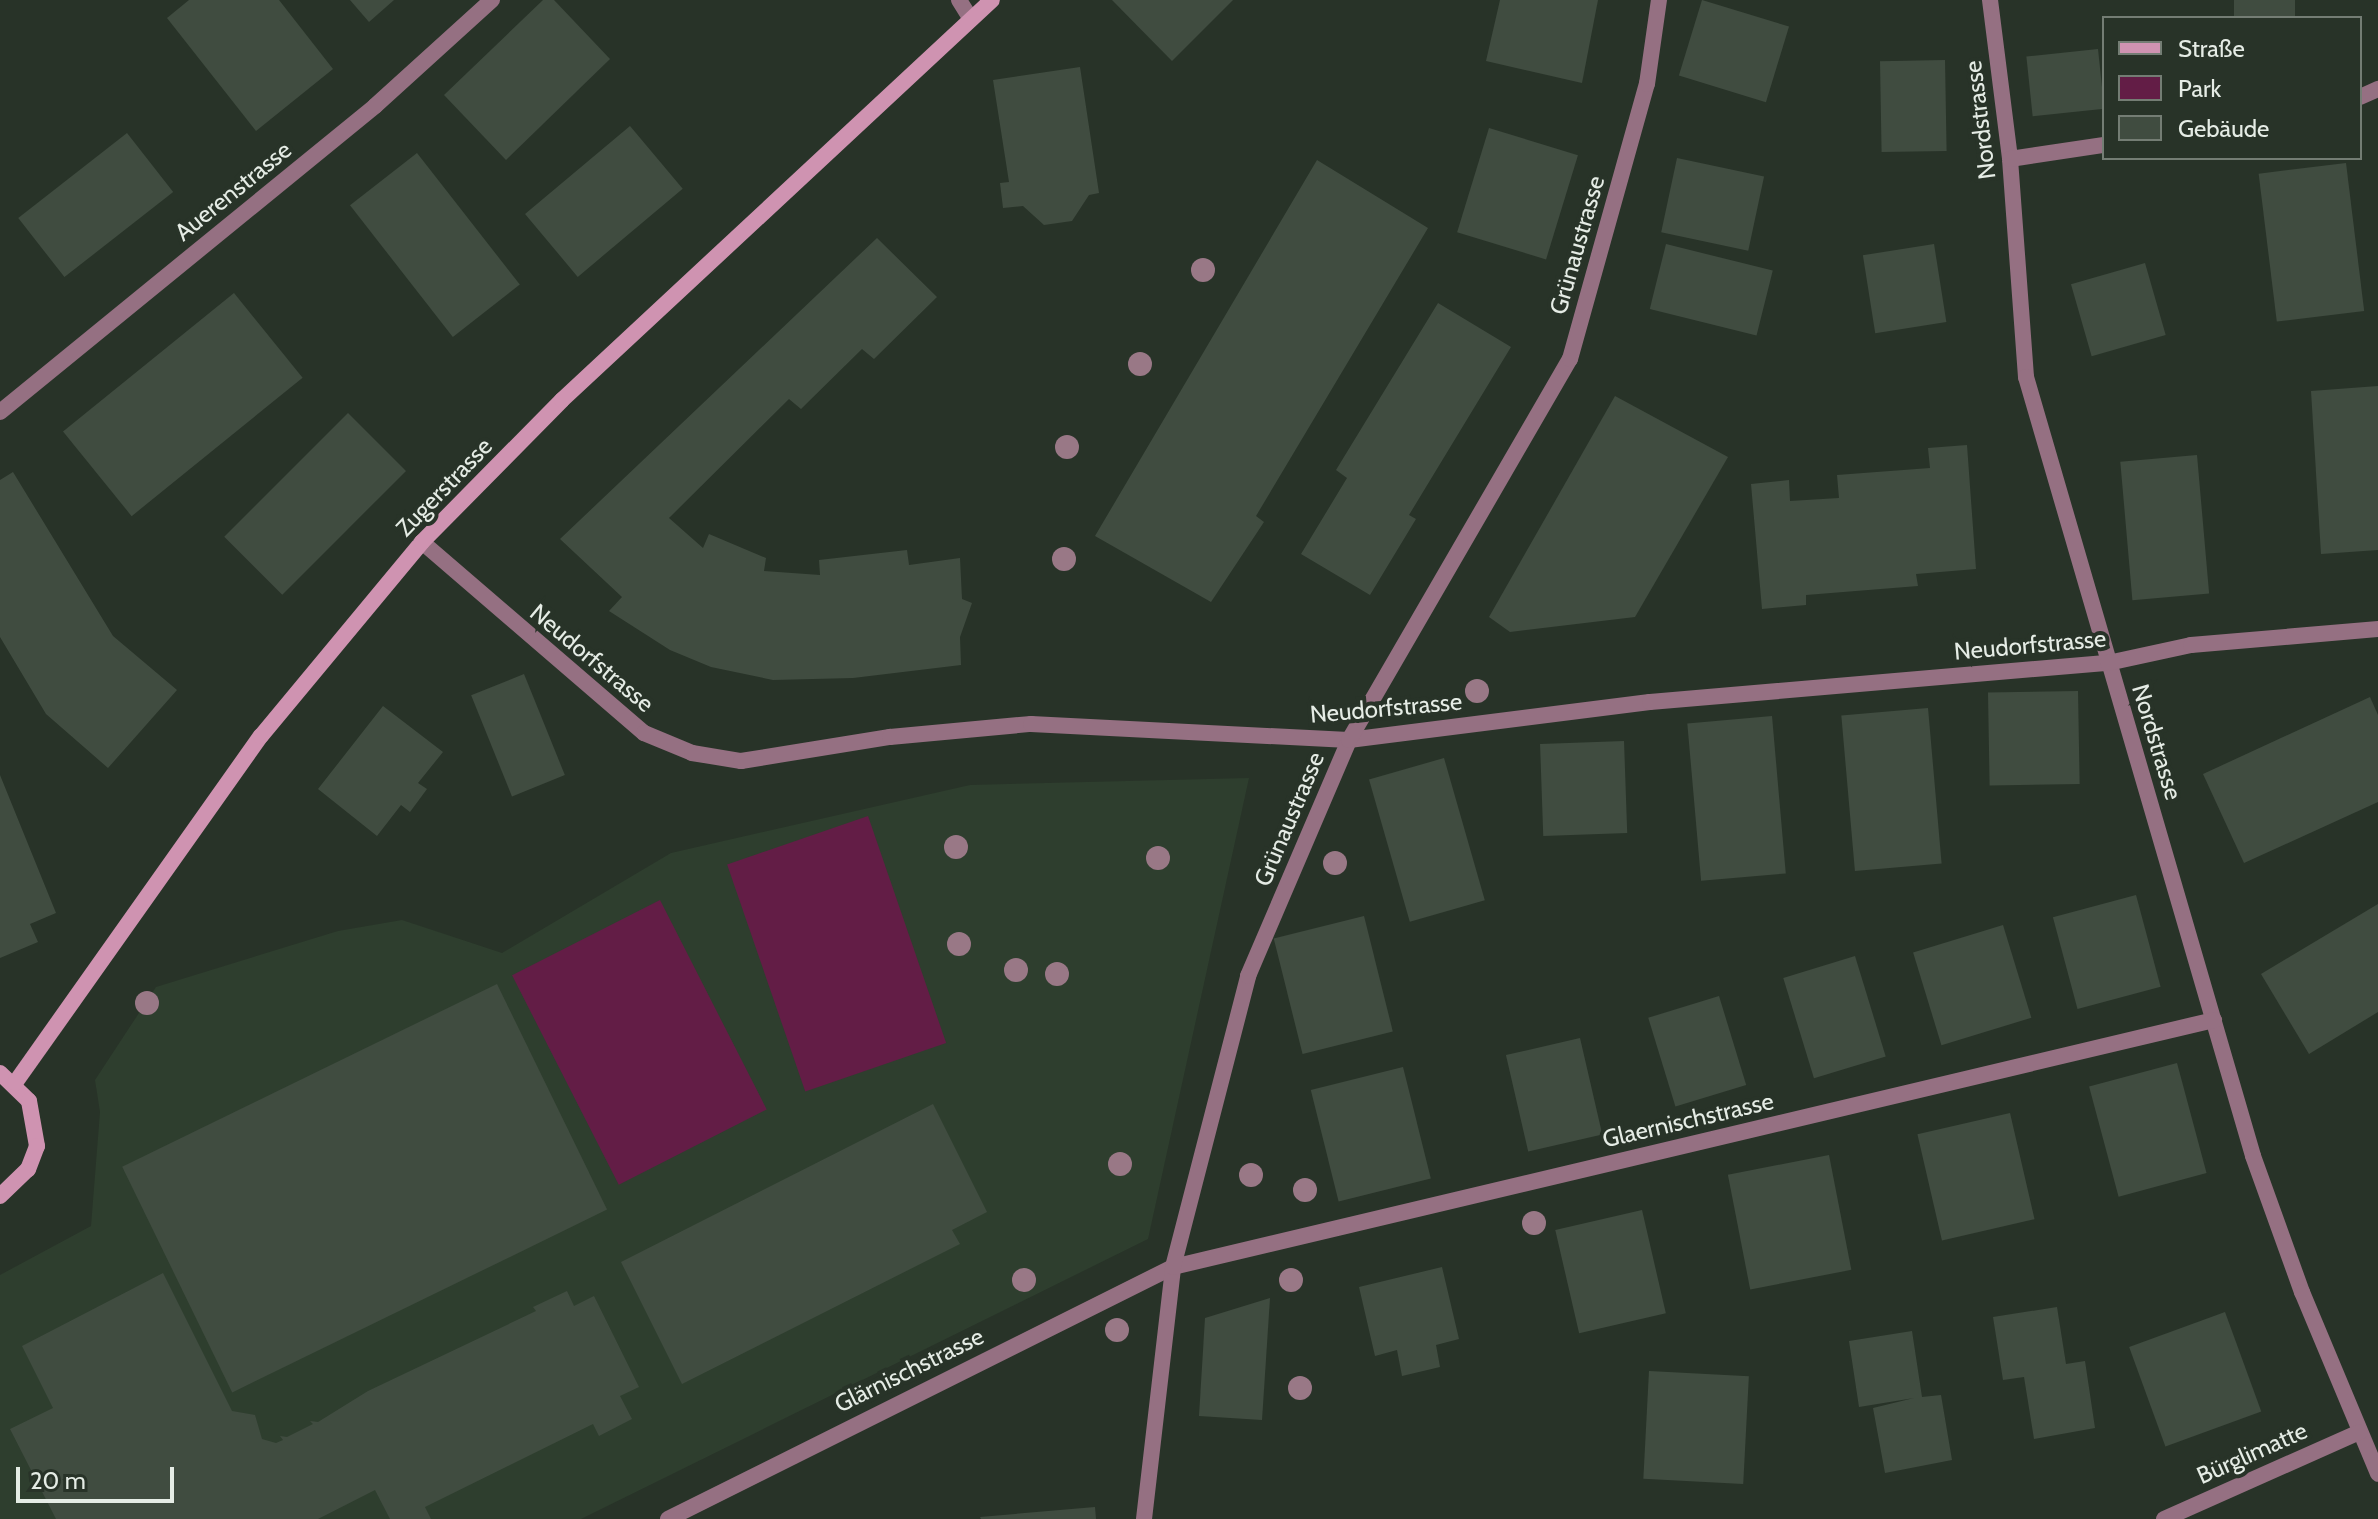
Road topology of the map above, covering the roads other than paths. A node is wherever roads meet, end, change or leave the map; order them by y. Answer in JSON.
{"nodes":[{"id":1,"x":492,"y":0,"type":"edge"},
{"id":2,"x":959,"y":0,"type":"edge"},
{"id":3,"x":992,"y":0,"type":"edge"},
{"id":4,"x":1659,"y":0,"type":"edge"},
{"id":5,"x":1990,"y":0,"type":"edge"},
{"id":6,"x":971,"y":19,"type":"junction"},
{"id":7,"x":2102,"y":145,"type":"edge"},
{"id":8,"x":2010,"y":159,"type":"junction"},
{"id":9,"x":0,"y":412,"type":"edge"},
{"id":10,"x":422,"y":542,"type":"junction"},
{"id":11,"x":2378,"y":629,"type":"edge"},
{"id":12,"x":2108,"y":663,"type":"junction"},
{"id":13,"x":1349,"y":740,"type":"junction"},
{"id":14,"x":2214,"y":1020,"type":"junction"},
{"id":15,"x":0,"y":1073,"type":"edge"},
{"id":16,"x":15,"y":1083,"type":"junction"},
{"id":17,"x":0,"y":1196,"type":"edge"},
{"id":18,"x":1173,"y":1267,"type":"junction"},
{"id":19,"x":2359,"y":1432,"type":"junction"},
{"id":20,"x":2378,"y":1474,"type":"edge"},
{"id":21,"x":668,"y":1519,"type":"edge"},
{"id":22,"x":1144,"y":1519,"type":"edge"},
{"id":23,"x":2164,"y":1519,"type":"edge"}],
"edges":[{"from":1,"to":9,"type":"street","name":"Auerenstrasse"},
{"from":2,"to":6,"type":"street"},
{"from":3,"to":6,"type":"main road","name":"Zugerstrasse"},
{"from":4,"to":13,"type":"street","name":"Grünaustrasse"},
{"from":5,"to":8,"type":"street","name":"Nordstrasse"},
{"from":6,"to":10,"type":"main road","name":"Zugerstrasse"},
{"from":7,"to":8,"type":"street"},
{"from":8,"to":12,"type":"street","name":"Nordstrasse"},
{"from":10,"to":13,"type":"street","name":"Neudorfstrasse"},
{"from":10,"to":16,"type":"main road","name":"Zugerstrasse"},
{"from":11,"to":12,"type":"street","name":"Neudorfstrasse"},
{"from":12,"to":13,"type":"street","name":"Neudorfstrasse"},
{"from":12,"to":14,"type":"street","name":"Nordstrasse"},
{"from":13,"to":18,"type":"street","name":"Grünaustrasse"},
{"from":14,"to":18,"type":"street","name":"Glaernischstrasse"},
{"from":14,"to":19,"type":"street","name":"Nordstrasse"},
{"from":15,"to":16,"type":"main road"},
{"from":16,"to":17,"type":"main road"},
{"from":18,"to":21,"type":"street","name":"Glärnischstrasse"},
{"from":18,"to":22,"type":"street","name":"Grünaustrasse"},
{"from":19,"to":20,"type":"street","name":"Nordstrasse"},
{"from":19,"to":23,"type":"street","name":"Bürglimatte"}]}
